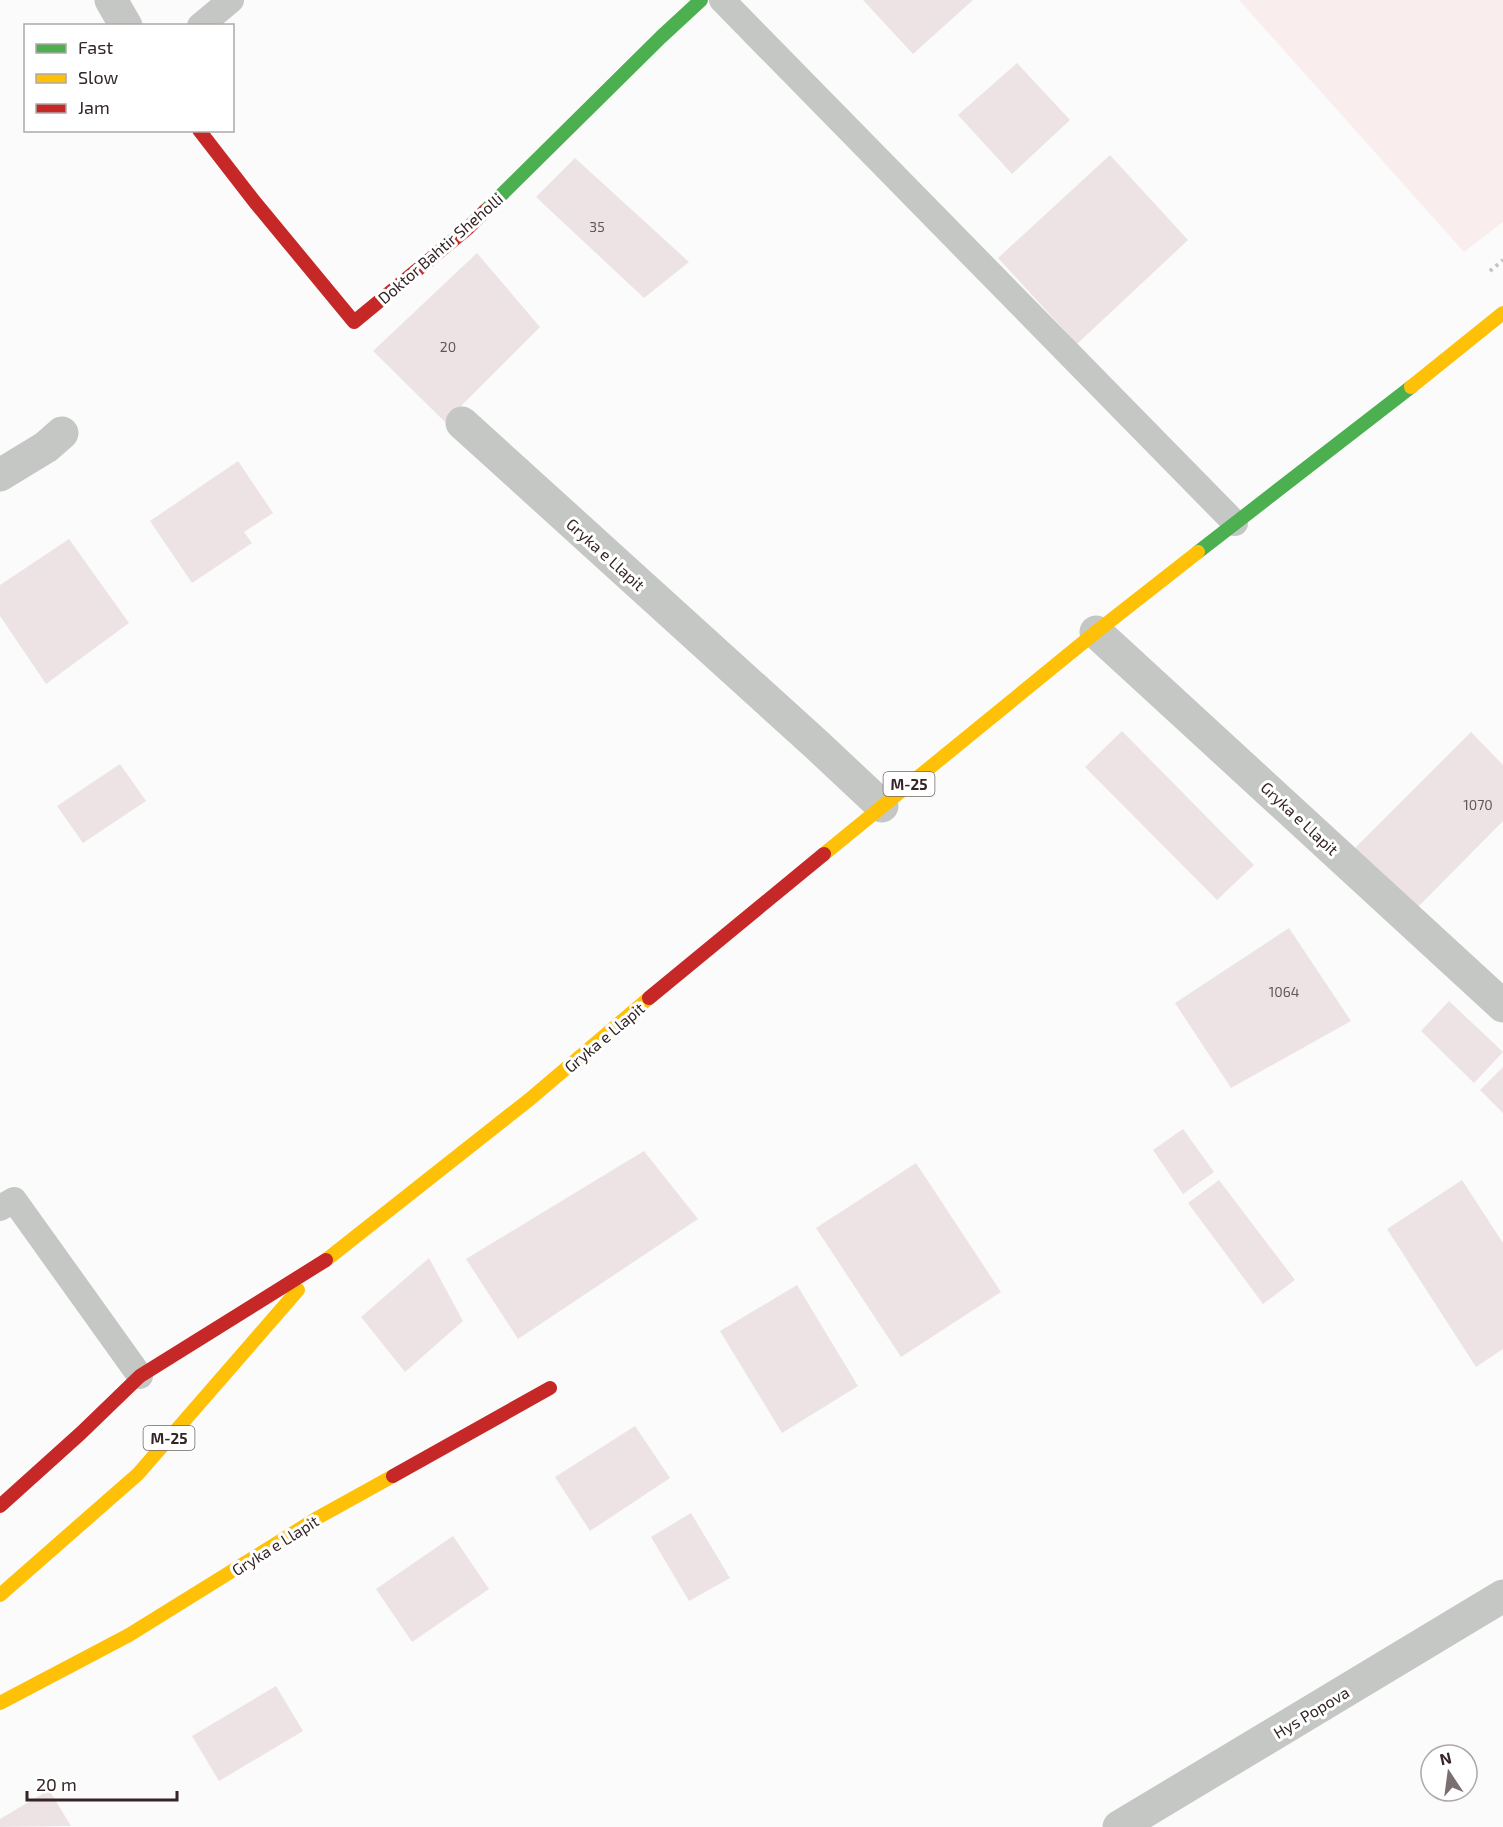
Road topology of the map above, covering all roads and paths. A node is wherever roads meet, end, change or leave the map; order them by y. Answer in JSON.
{"nodes":[{"id":1,"x":111,"y":0,"type":"edge"},
{"id":2,"x":231,"y":0,"type":"edge"},
{"id":3,"x":701,"y":0,"type":"edge"},
{"id":4,"x":722,"y":0,"type":"edge"},
{"id":5,"x":125,"y":24,"type":"edge"},
{"id":6,"x":202,"y":24,"type":"edge"},
{"id":7,"x":201,"y":132,"type":"edge"},
{"id":8,"x":1503,"y":313,"type":"edge"},
{"id":9,"x":462,"y":423,"type":"dead end"},
{"id":10,"x":54,"y":440,"type":"dead end"},
{"id":11,"x":0,"y":475,"type":"edge"},
{"id":12,"x":1235,"y":523,"type":"junction"},
{"id":13,"x":1096,"y":632,"type":"junction"},
{"id":14,"x":882,"y":806,"type":"junction"},
{"id":15,"x":1503,"y":1006,"type":"edge"},
{"id":16,"x":0,"y":1208,"type":"edge"},
{"id":17,"x":321,"y":1264,"type":"junction"},
{"id":18,"x":140,"y":1376,"type":"junction"},
{"id":19,"x":550,"y":1388,"type":"dead end"},
{"id":20,"x":0,"y":1506,"type":"edge"},
{"id":21,"x":0,"y":1595,"type":"edge"},
{"id":22,"x":1503,"y":1596,"type":"edge"},
{"id":23,"x":0,"y":1703,"type":"edge"},
{"id":24,"x":1119,"y":1827,"type":"edge"}],
"edges":[{"from":1,"to":5,"type":"street"},
{"from":2,"to":6,"type":"lane"},
{"from":3,"to":7,"type":"main road","name":"Doktor Bahtir Sheholli"},
{"from":4,"to":12,"type":"lane"},
{"from":8,"to":12,"type":"main road","name":"Gryka e Llapit","number":"M-25"},
{"from":9,"to":14,"type":"street","name":"Gryka e Llapit"},
{"from":10,"to":11,"type":"street"},
{"from":12,"to":13,"type":"main road","name":"Gryka e Llapit","number":"M-25"},
{"from":13,"to":14,"type":"main road","name":"Gryka e Llapit","number":"M-25"},
{"from":13,"to":15,"type":"street","name":"Gryka e Llapit"},
{"from":14,"to":17,"type":"main road","name":"Gryka e Llapit","number":"M-25"},
{"from":16,"to":18,"type":"lane"},
{"from":17,"to":18,"type":"main road","name":"Gryka e Llapit","number":"M-25"},
{"from":17,"to":21,"type":"main road","name":"Gryka e Llapit","number":"M-25"},
{"from":18,"to":20,"type":"main road","name":"Gryka e Llapit","number":"M-25"},
{"from":19,"to":23,"type":"main road","name":"Gryka e Llapit"},
{"from":22,"to":24,"type":"street","name":"Hys Popova"}]}
